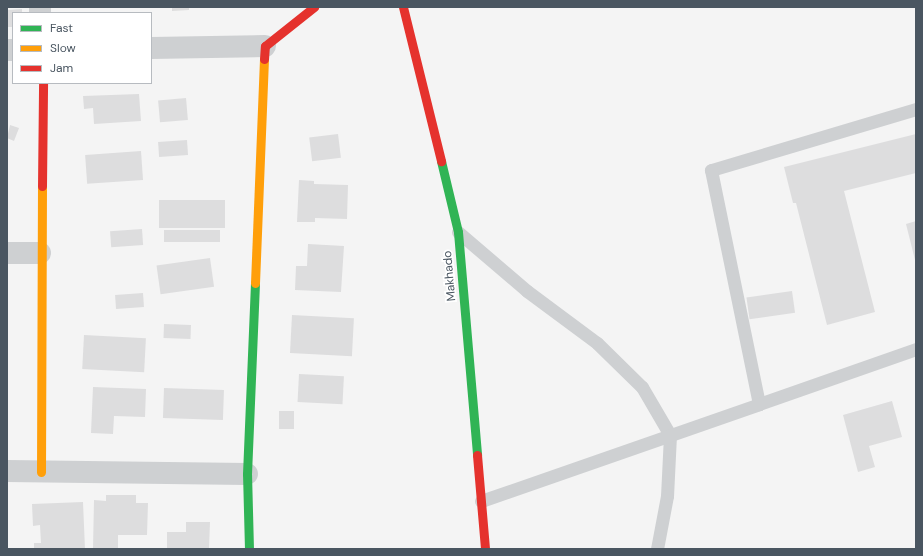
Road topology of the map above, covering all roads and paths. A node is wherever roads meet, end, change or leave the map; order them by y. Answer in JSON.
{"nodes":[{"id":1,"x":314,"y":7,"type":"edge"},
{"id":2,"x":403,"y":7,"type":"edge"},
{"id":3,"x":265,"y":46,"type":"junction"},
{"id":4,"x":152,"y":48,"type":"edge"},
{"id":5,"x":42,"y":84,"type":"edge"},
{"id":6,"x":916,"y":109,"type":"edge"},
{"id":7,"x":458,"y":232,"type":"junction"},
{"id":8,"x":7,"y":253,"type":"edge"},
{"id":9,"x":40,"y":253,"type":"junction"},
{"id":10,"x":916,"y":349,"type":"edge"},
{"id":11,"x":759,"y":404,"type":"junction"},
{"id":12,"x":670,"y":435,"type":"junction"},
{"id":13,"x":7,"y":471,"type":"edge"},
{"id":14,"x":41,"y":472,"type":"junction"},
{"id":15,"x":247,"y":474,"type":"junction"},
{"id":16,"x":481,"y":501,"type":"junction"},
{"id":17,"x":249,"y":549,"type":"edge"},
{"id":18,"x":485,"y":549,"type":"edge"},
{"id":19,"x":657,"y":549,"type":"edge"}],
"edges":[{"from":1,"to":3,"type":"street"},
{"from":2,"to":7,"type":"street","name":"Makhado"},
{"from":3,"to":4,"type":"street"},
{"from":3,"to":15,"type":"street"},
{"from":5,"to":9,"type":"street"},
{"from":6,"to":11,"type":"lane"},
{"from":7,"to":12,"type":"lane"},
{"from":7,"to":16,"type":"street","name":"Makhado"},
{"from":8,"to":9,"type":"street"},
{"from":9,"to":14,"type":"street"},
{"from":10,"to":11,"type":"lane"},
{"from":11,"to":12,"type":"lane"},
{"from":12,"to":16,"type":"lane"},
{"from":12,"to":19,"type":"lane"},
{"from":13,"to":14,"type":"street"},
{"from":14,"to":15,"type":"street"},
{"from":15,"to":17,"type":"street"},
{"from":16,"to":18,"type":"street","name":"Makhado"}]}
